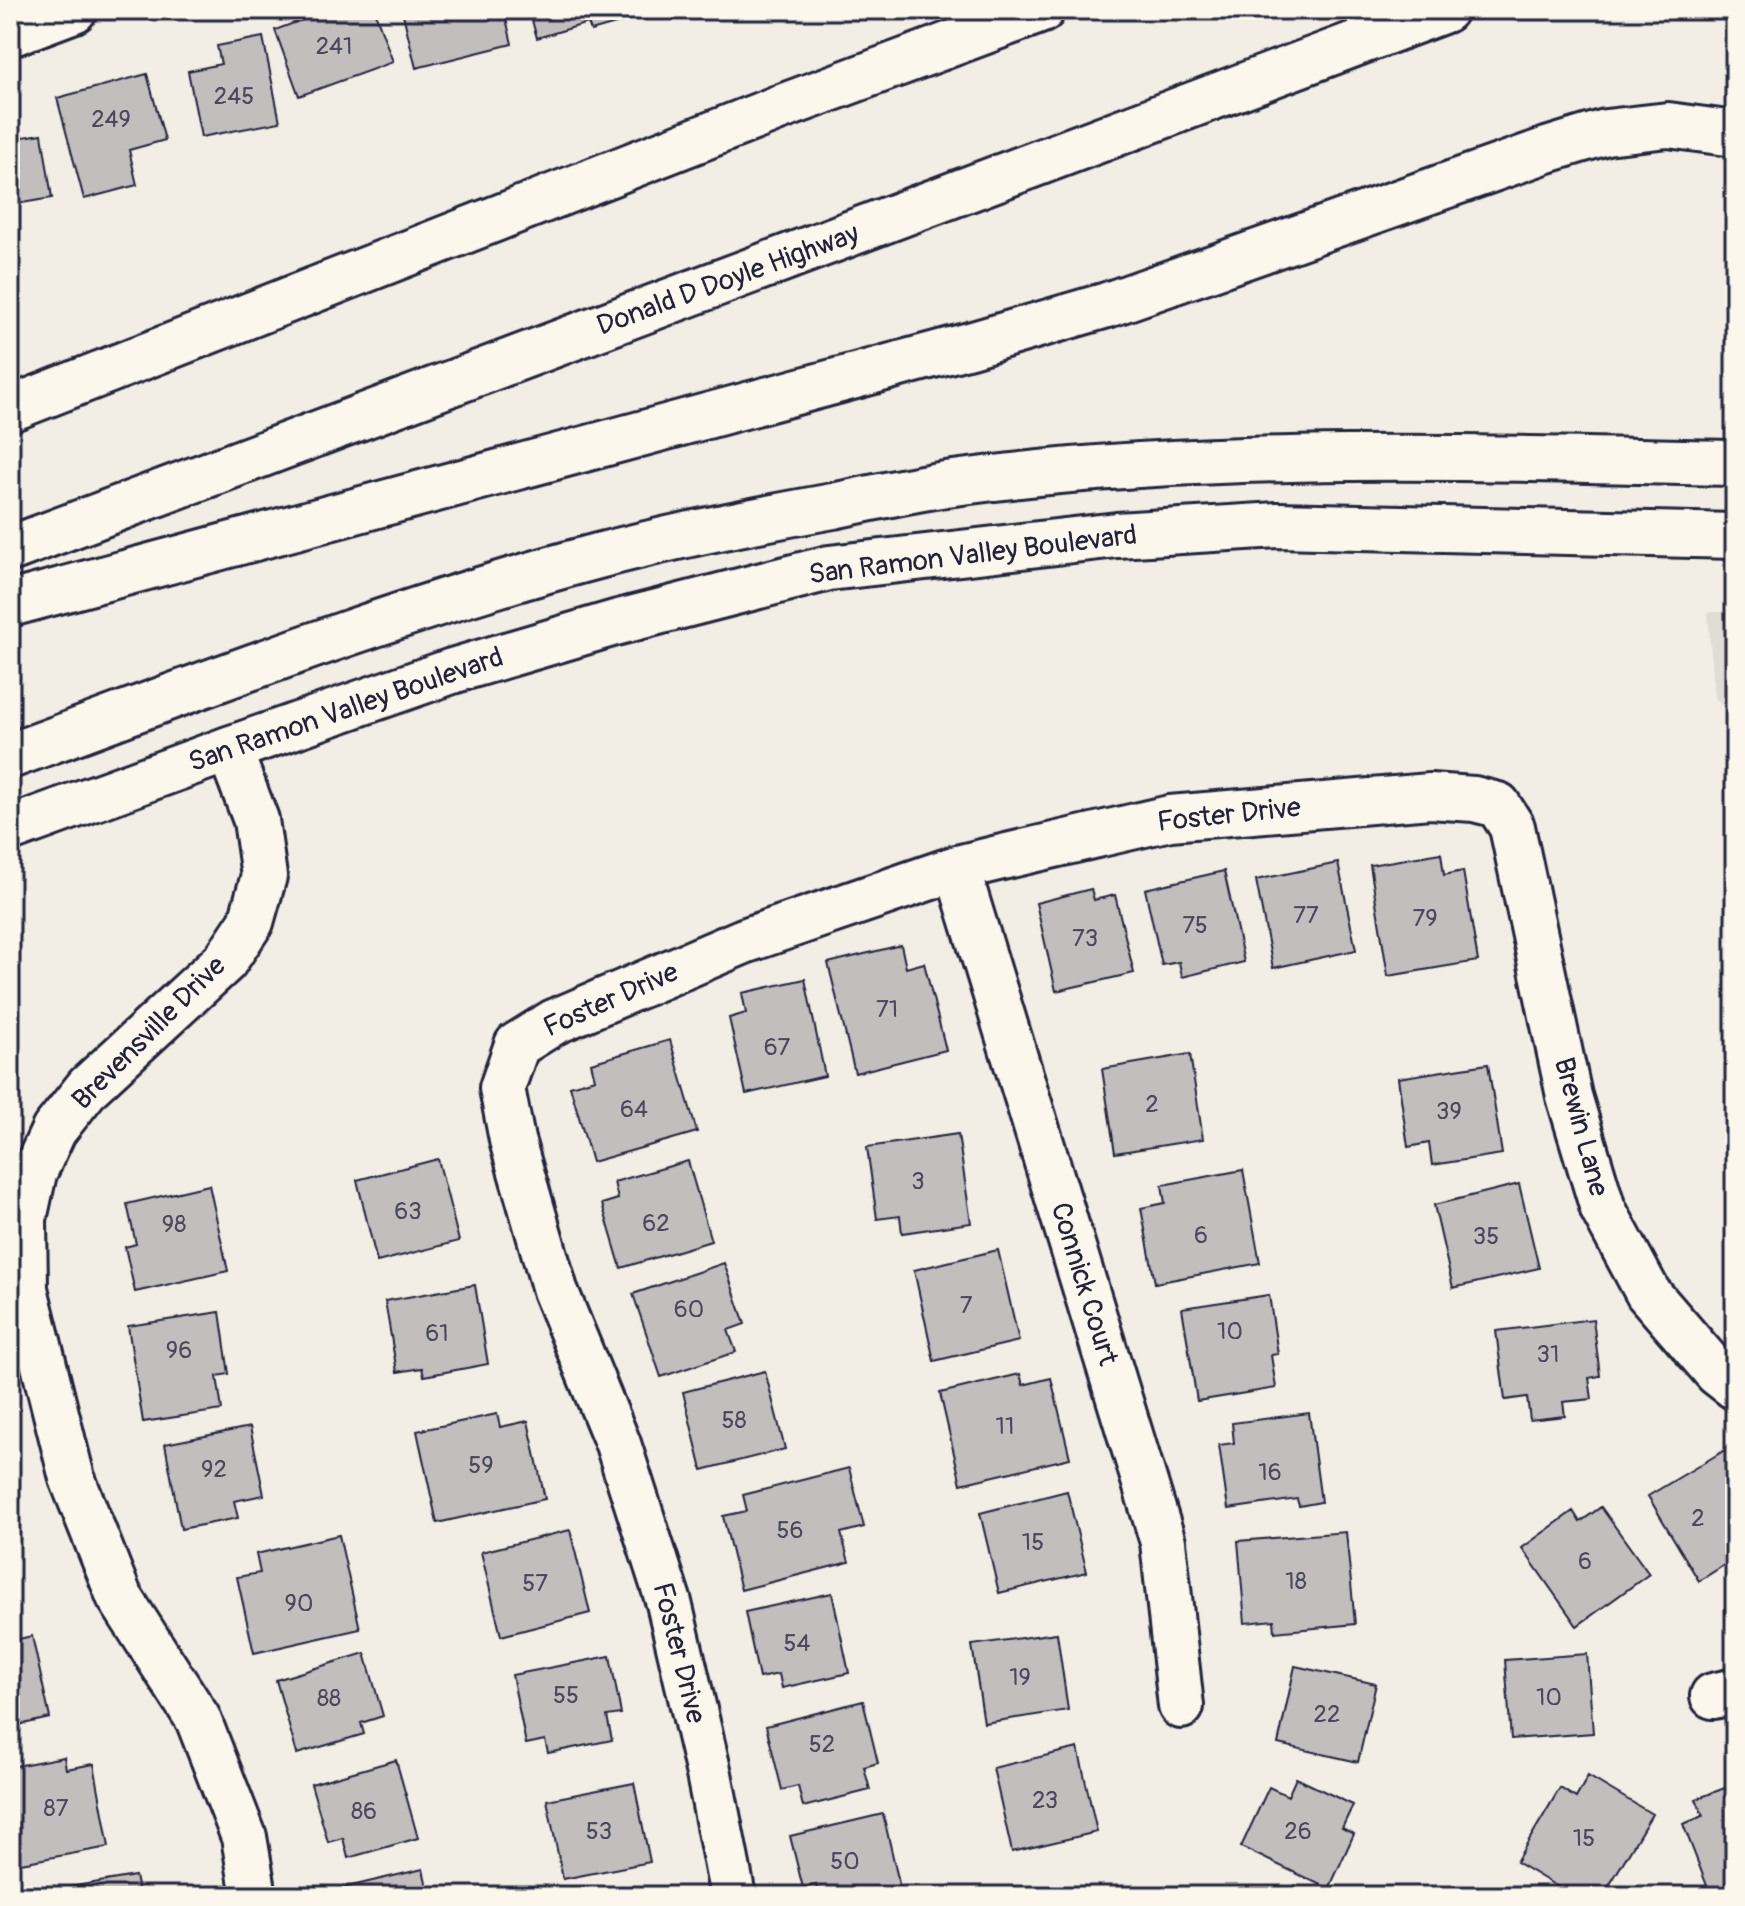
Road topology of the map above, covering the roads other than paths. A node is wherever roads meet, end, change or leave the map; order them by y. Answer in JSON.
{"nodes":[{"id":1,"x":74,"y":10,"type":"edge"},
{"id":2,"x":1042,"y":10,"type":"edge"},
{"id":3,"x":1445,"y":10,"type":"edge"},
{"id":4,"x":10,"y":34,"type":"edge"},
{"id":5,"x":1735,"y":134,"type":"edge"},
{"id":6,"x":10,"y":409,"type":"edge"},
{"id":7,"x":1735,"y":463,"type":"edge"},
{"id":8,"x":1735,"y":536,"type":"edge"},
{"id":9,"x":10,"y":549,"type":"edge"},
{"id":10,"x":10,"y":604,"type":"edge"},
{"id":11,"x":229,"y":749,"type":"junction"},
{"id":12,"x":10,"y":756,"type":"edge"},
{"id":13,"x":1512,"y":827,"type":"joint"},
{"id":14,"x":10,"y":829,"type":"edge"},
{"id":15,"x":957,"y":868,"type":"junction"},
{"id":16,"x":1735,"y":1387,"type":"edge"},
{"id":17,"x":1181,"y":1706,"type":"dead end"},
{"id":18,"x":254,"y":1896,"type":"edge"},
{"id":19,"x":733,"y":1896,"type":"edge"}],
"edges":[{"from":1,"to":4,"type":"main road"},
{"from":2,"to":6,"type":"main road"},
{"from":3,"to":9,"type":"main road","name":"Donald D Doyle Highway"},
{"from":5,"to":10,"type":"main road"},
{"from":7,"to":12,"type":"main road"},
{"from":8,"to":11,"type":"main road","name":"San Ramon Valley Boulevard"},
{"from":11,"to":14,"type":"main road","name":"San Ramon Valley Boulevard"},
{"from":11,"to":18,"type":"main road","name":"Brevensville Drive"},
{"from":13,"to":15,"type":"main road","name":"Foster Drive"},
{"from":13,"to":16,"type":"main road","name":"Brewin Lane"},
{"from":15,"to":17,"type":"main road","name":"Connick Court"},
{"from":15,"to":19,"type":"main road","name":"Foster Drive"}]}
